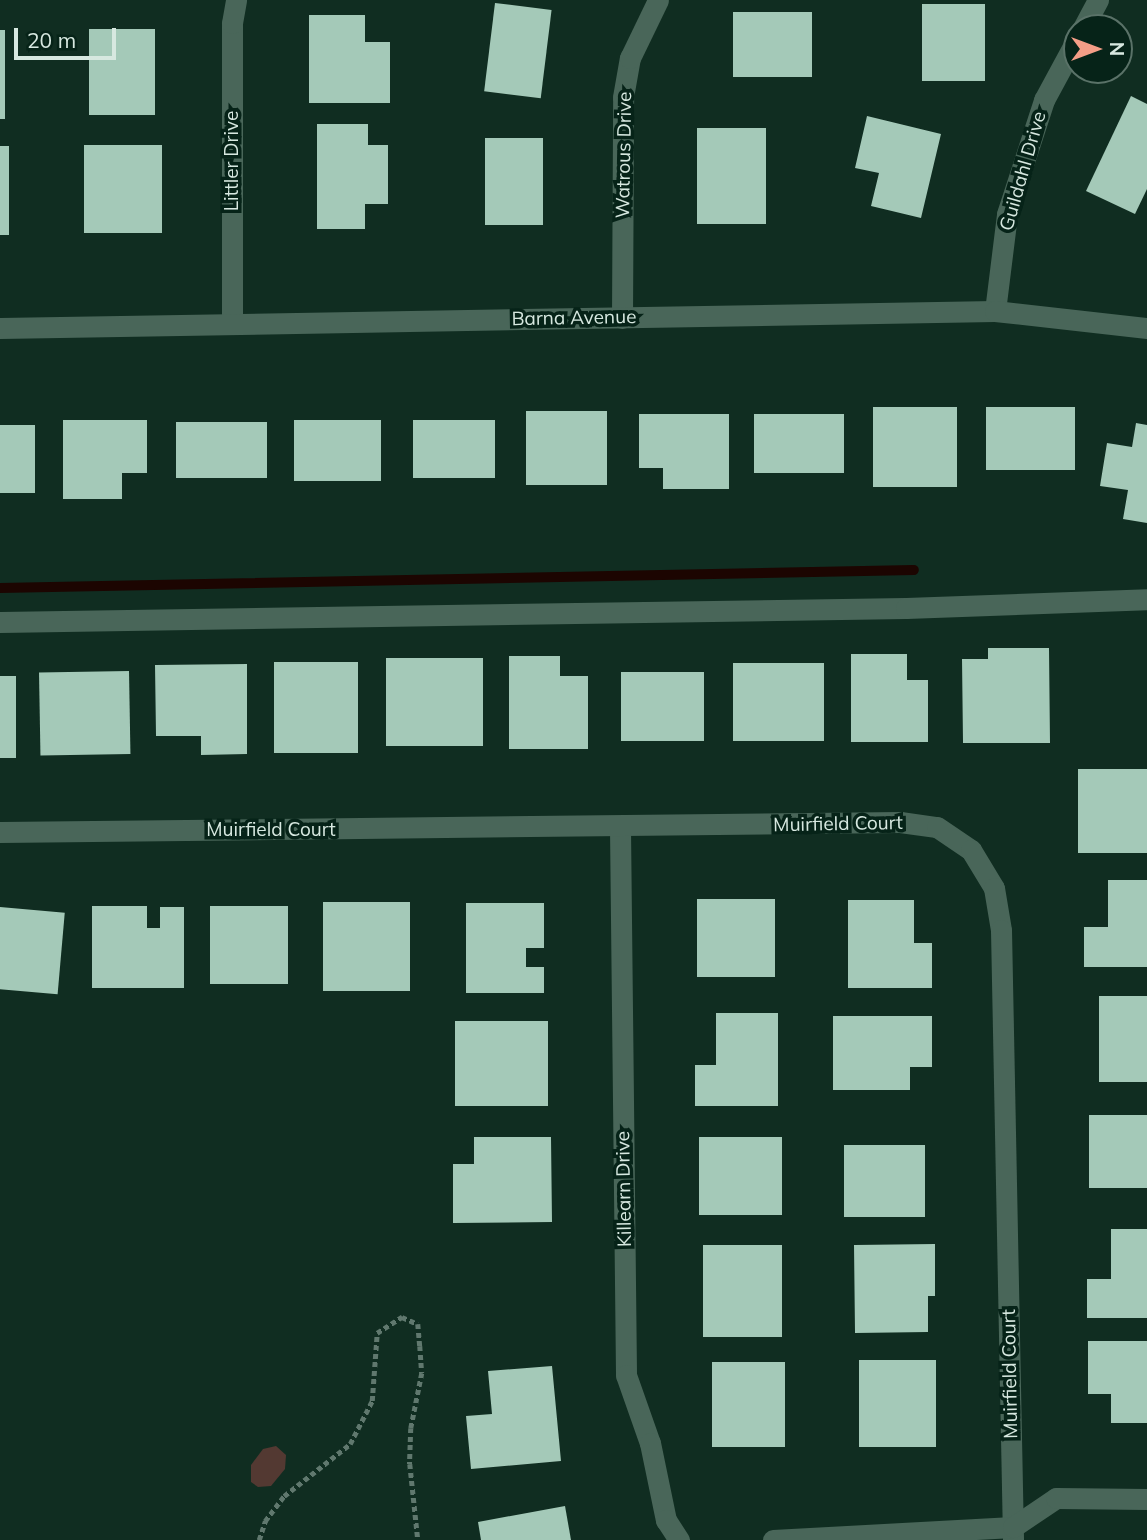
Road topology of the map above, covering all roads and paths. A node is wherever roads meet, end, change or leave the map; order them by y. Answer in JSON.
{"nodes":[{"id":1,"x":236,"y":0,"type":"edge"},
{"id":2,"x":658,"y":0,"type":"edge"},
{"id":3,"x":1063,"y":65,"type":"edge"},
{"id":4,"x":995,"y":311,"type":"junction"},
{"id":5,"x":621,"y":318,"type":"junction"},
{"id":6,"x":232,"y":323,"type":"junction"},
{"id":7,"x":0,"y":328,"type":"edge"},
{"id":8,"x":1147,"y":328,"type":"edge"},
{"id":9,"x":1147,"y":599,"type":"edge"},
{"id":10,"x":0,"y":622,"type":"edge"},
{"id":11,"x":620,"y":828,"type":"junction"},
{"id":12,"x":0,"y":832,"type":"edge"},
{"id":13,"x":1147,"y":1499,"type":"edge"},
{"id":14,"x":1013,"y":1533,"type":"edge"},
{"id":15,"x":259,"y":1540,"type":"edge"},
{"id":16,"x":418,"y":1540,"type":"edge"},
{"id":17,"x":680,"y":1540,"type":"edge"},
{"id":18,"x":772,"y":1540,"type":"edge"},
{"id":19,"x":1031,"y":1540,"type":"edge"}],
"edges":[{"from":1,"to":6,"type":"street","name":"Littler Drive"},
{"from":2,"to":5,"type":"street","name":"Watrous Drive"},
{"from":3,"to":4,"type":"street","name":"Guildahl Drive"},
{"from":4,"to":5,"type":"street","name":"Barna Avenue"},
{"from":4,"to":8,"type":"street","name":"Barna Avenue"},
{"from":5,"to":6,"type":"street","name":"Barna Avenue"},
{"from":6,"to":7,"type":"street","name":"Barna Avenue"},
{"from":9,"to":10,"type":"street"},
{"from":11,"to":12,"type":"street","name":"Muirfield Court"},
{"from":11,"to":14,"type":"street","name":"Muirfield Court"},
{"from":11,"to":17,"type":"street","name":"Killearn Drive"},
{"from":13,"to":14,"type":"street"},
{"from":14,"to":18,"type":"street"},
{"from":14,"to":19,"type":"street"},
{"from":15,"to":16,"type":"path"}]}
